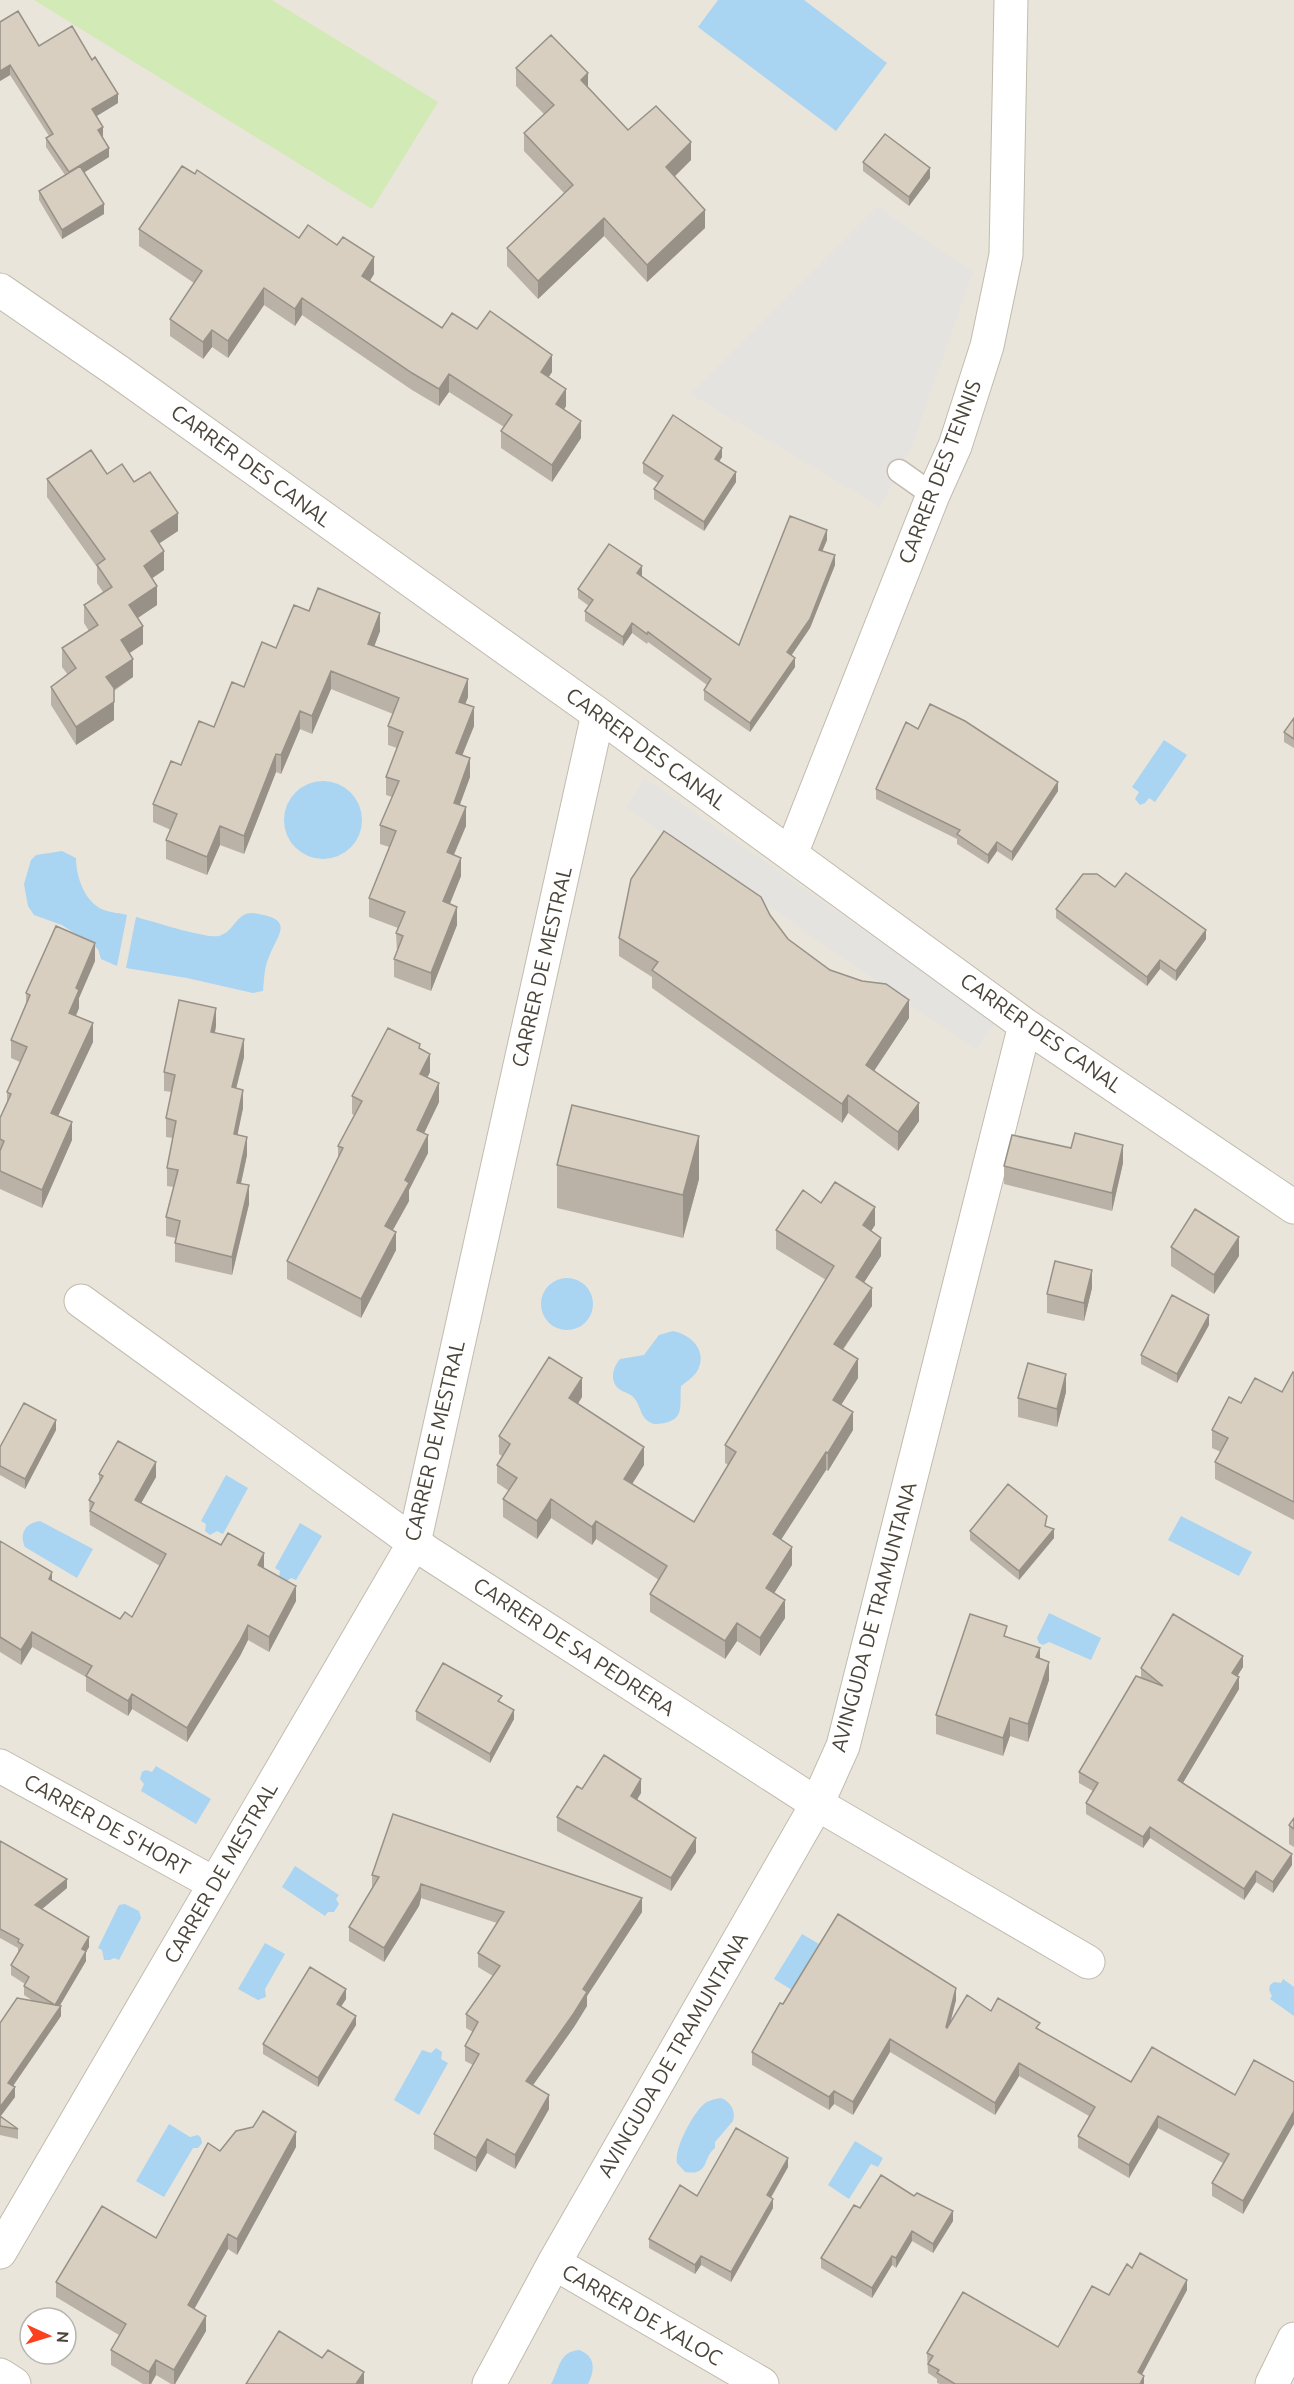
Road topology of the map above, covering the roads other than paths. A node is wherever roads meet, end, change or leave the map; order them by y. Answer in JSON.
{"nodes":[{"id":1,"x":1011,"y":0,"type":"edge"},
{"id":2,"x":0,"y":290,"type":"edge"},
{"id":3,"x":899,"y":471,"type":"dead end"},
{"id":4,"x":933,"y":495,"type":"junction"},
{"id":5,"x":598,"y":714,"type":"junction"},
{"id":6,"x":791,"y":854,"type":"junction"},
{"id":7,"x":1025,"y":1025,"type":"junction"},
{"id":8,"x":1294,"y":1206,"type":"edge"},
{"id":9,"x":81,"y":1301,"type":"dead end"},
{"id":10,"x":414,"y":1543,"type":"junction"},
{"id":11,"x":0,"y":1766,"type":"edge"},
{"id":12,"x":817,"y":1804,"type":"junction"},
{"id":13,"x":215,"y":1884,"type":"junction"},
{"id":14,"x":1088,"y":1962,"type":"dead end"},
{"id":15,"x":0,"y":2252,"type":"edge"},
{"id":16,"x":554,"y":2263,"type":"junction"},
{"id":17,"x":1294,"y":2339,"type":"edge"},
{"id":18,"x":0,"y":2375,"type":"edge"},
{"id":19,"x":14,"y":2384,"type":"edge"},
{"id":20,"x":489,"y":2384,"type":"edge"},
{"id":21,"x":762,"y":2384,"type":"edge"},
{"id":22,"x":1272,"y":2384,"type":"edge"}],
"edges":[{"from":1,"to":4,"type":"street","name":"CARRER DES TENNIS"},
{"from":2,"to":5,"type":"street","name":"CARRER DES CANAL"},
{"from":3,"to":4,"type":"lane"},
{"from":4,"to":6,"type":"street","name":"CARRER DES TENNIS"},
{"from":5,"to":6,"type":"street","name":"CARRER DES CANAL"},
{"from":5,"to":10,"type":"street","name":"CARRER DE MESTRAL"},
{"from":6,"to":7,"type":"street","name":"CARRER DES CANAL"},
{"from":7,"to":8,"type":"street","name":"CARRER DES CANAL"},
{"from":7,"to":12,"type":"street","name":"AVINGUDA DE TRAMUNTANA"},
{"from":9,"to":10,"type":"street","name":"CARRER DE SA PEDRERA"},
{"from":10,"to":12,"type":"street","name":"CARRER DE SA PEDRERA"},
{"from":10,"to":13,"type":"street","name":"CARRER DE MESTRAL"},
{"from":11,"to":13,"type":"street","name":"CARRER DE S'HORT"},
{"from":12,"to":14,"type":"street","name":"CARRER DE SA PEDRERA"},
{"from":12,"to":16,"type":"street","name":"AVINGUDA DE TRAMUNTANA"},
{"from":13,"to":15,"type":"street","name":"CARRER DE MESTRAL"},
{"from":16,"to":20,"type":"street","name":"AVINGUDA DE TRAMUNTANA"},
{"from":16,"to":21,"type":"street","name":"CARRER DE XALOC"},
{"from":17,"to":22,"type":"street"},
{"from":18,"to":19,"type":"street"}]}
